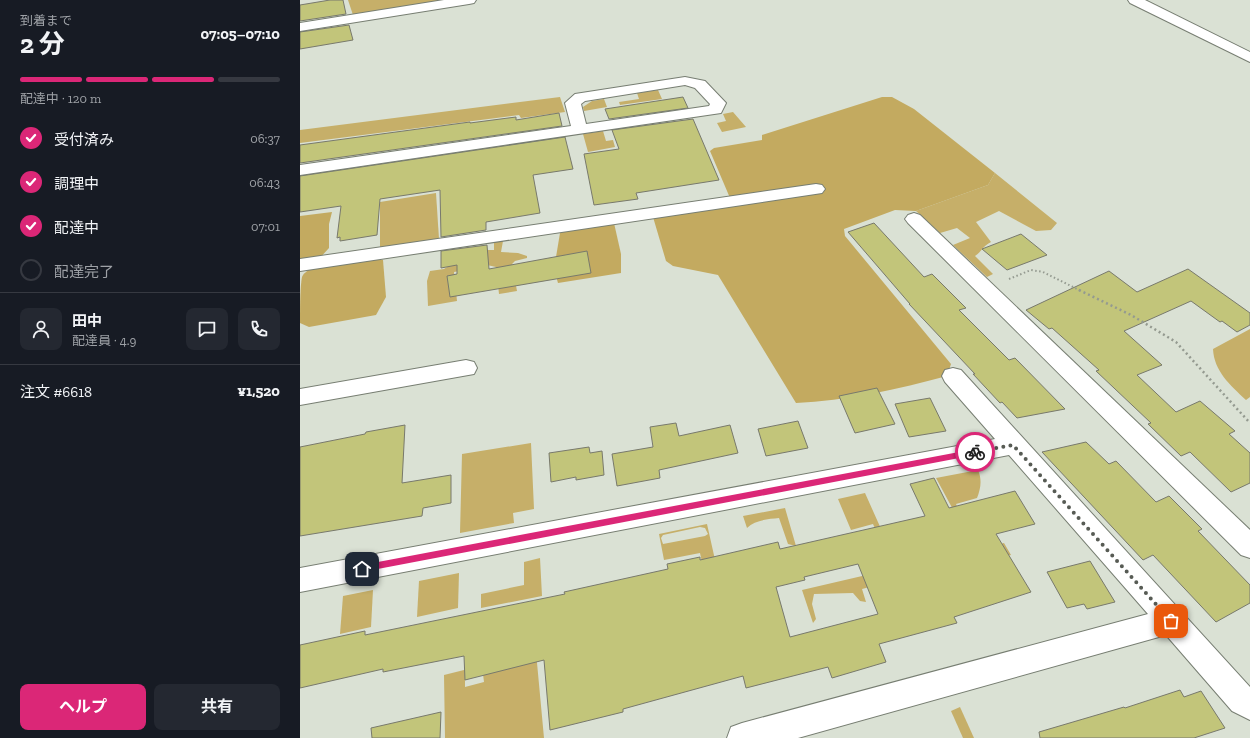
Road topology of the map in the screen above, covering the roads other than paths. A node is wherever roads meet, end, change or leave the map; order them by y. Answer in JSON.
{"nodes":[{"id":1,"x":469,"y":0,"type":"edge"},
{"id":2,"x":1135,"y":0,"type":"edge"},
{"id":3,"x":300,"y":27,"type":"edge"},
{"id":4,"x":1250,"y":58,"type":"edge"},
{"id":5,"x":580,"y":130,"type":"junction"},
{"id":6,"x":300,"y":170,"type":"edge"},
{"id":7,"x":816,"y":189,"type":"dead end"},
{"id":8,"x":914,"y":219,"type":"dead end"},
{"id":9,"x":300,"y":265,"type":"edge"},
{"id":10,"x":466,"y":368,"type":"dead end"},
{"id":11,"x":953,"y":376,"type":"dead end"},
{"id":12,"x":300,"y":397,"type":"edge"},
{"id":13,"x":1013,"y":445,"type":"junction"},
{"id":14,"x":1250,"y":547,"type":"edge"},
{"id":15,"x":300,"y":580,"type":"edge"},
{"id":16,"x":1171,"y":621,"type":"junction"},
{"id":17,"x":1250,"y":705,"type":"edge"},
{"id":18,"x":742,"y":738,"type":"edge"}],
"edges":[{"from":1,"to":3,"type":"street"},
{"from":2,"to":4,"type":"street"},
{"from":5,"to":5,"type":"street"},
{"from":5,"to":6,"type":"street"},
{"from":7,"to":9,"type":"street"},
{"from":8,"to":14,"type":"street"},
{"from":10,"to":12,"type":"street"},
{"from":11,"to":13,"type":"street"},
{"from":13,"to":15,"type":"street"},
{"from":13,"to":16,"type":"street"},
{"from":16,"to":17,"type":"street"},
{"from":16,"to":18,"type":"street"}]}
